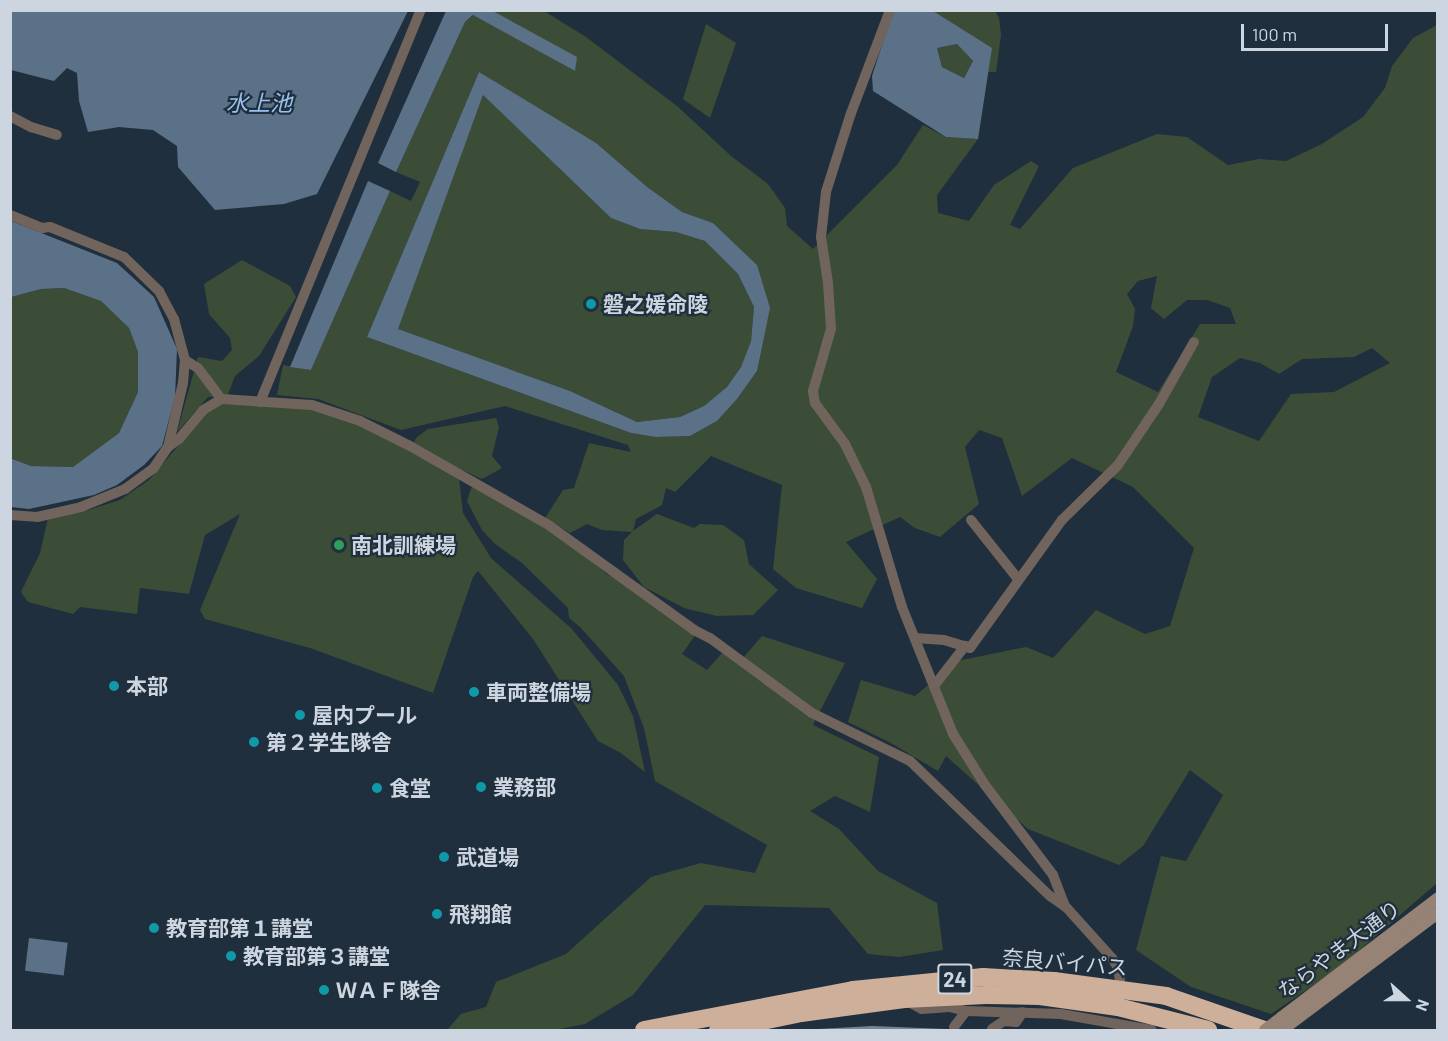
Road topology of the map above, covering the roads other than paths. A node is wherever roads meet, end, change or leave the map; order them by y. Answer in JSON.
{"nodes":[{"id":1,"x":421,"y":10,"type":"edge"},
{"id":2,"x":890,"y":10,"type":"edge"},
{"id":3,"x":10,"y":116,"type":"edge"},
{"id":4,"x":57,"y":135,"type":"dead end"},
{"id":5,"x":10,"y":215,"type":"edge"},
{"id":6,"x":1194,"y":342,"type":"dead end"},
{"id":7,"x":185,"y":360,"type":"junction"},
{"id":8,"x":221,"y":399,"type":"junction"},
{"id":9,"x":260,"y":402,"type":"junction"},
{"id":10,"x":168,"y":447,"type":"junction"},
{"id":11,"x":10,"y":515,"type":"edge"},
{"id":12,"x":971,"y":520,"type":"dead end"},
{"id":13,"x":1018,"y":579,"type":"junction"},
{"id":14,"x":915,"y":638,"type":"junction"},
{"id":15,"x":965,"y":646,"type":"junction"},
{"id":16,"x":934,"y":686,"type":"junction"},
{"id":17,"x":1437,"y":898,"type":"edge"},
{"id":18,"x":1066,"y":907,"type":"junction"},
{"id":19,"x":1437,"y":913,"type":"edge"},
{"id":20,"x":1120,"y":980,"type":"dead end"},
{"id":21,"x":904,"y":999,"type":"junction"},
{"id":22,"x":966,"y":1011,"type":"junction"},
{"id":23,"x":1023,"y":1012,"type":"junction"},
{"id":24,"x":1284,"y":1024,"type":"edge"},
{"id":25,"x":954,"y":1027,"type":"dead end"},
{"id":26,"x":992,"y":1029,"type":"edge"},
{"id":27,"x":1262,"y":1029,"type":"edge"},
{"id":28,"x":644,"y":1030,"type":"edge"},
{"id":29,"x":718,"y":1030,"type":"edge"},
{"id":30,"x":1152,"y":1030,"type":"edge"},
{"id":31,"x":1208,"y":1030,"type":"edge"}],
"edges":[{"from":1,"to":9,"type":"street"},
{"from":2,"to":14,"type":"street"},
{"from":3,"to":4,"type":"street"},
{"from":5,"to":7,"type":"street"},
{"from":6,"to":13,"type":"street"},
{"from":7,"to":8,"type":"street"},
{"from":7,"to":10,"type":"street"},
{"from":8,"to":9,"type":"street"},
{"from":8,"to":10,"type":"street"},
{"from":9,"to":18,"type":"street"},
{"from":10,"to":11,"type":"street"},
{"from":12,"to":13,"type":"street"},
{"from":13,"to":15,"type":"street"},
{"from":14,"to":15,"type":"street"},
{"from":14,"to":16,"type":"street"},
{"from":15,"to":16,"type":"street"},
{"from":16,"to":18,"type":"street"},
{"from":17,"to":24,"type":"street","name":"ならやま大通り"},
{"from":18,"to":20,"type":"street"},
{"from":19,"to":24,"type":"street","name":"ならやま大通り"},
{"from":21,"to":22,"type":"street"},
{"from":21,"to":29,"type":"highway","name":"奈良バイパス","number":"24"},
{"from":21,"to":31,"type":"highway","name":"奈良バイパス","number":"24"},
{"from":22,"to":23,"type":"street"},
{"from":22,"to":25,"type":"street"},
{"from":23,"to":26,"type":"street"},
{"from":23,"to":30,"type":"street"},
{"from":24,"to":27,"type":"street","name":"ならやま大通り","bridge":true},
{"from":27,"to":28,"type":"highway","name":"奈良バイパス","number":"24"}]}
